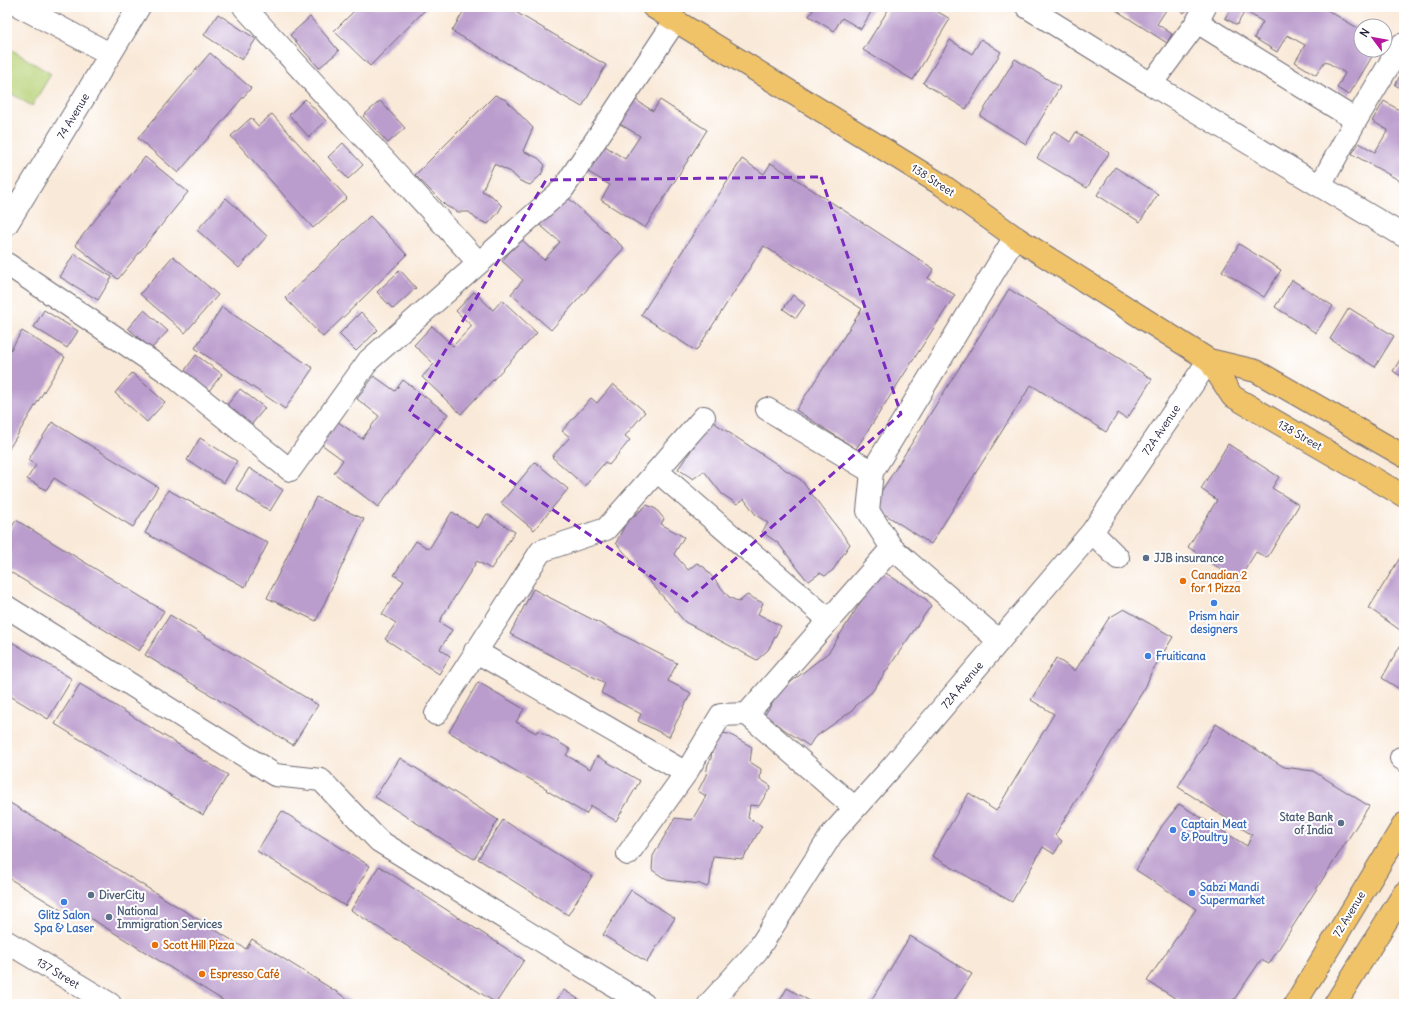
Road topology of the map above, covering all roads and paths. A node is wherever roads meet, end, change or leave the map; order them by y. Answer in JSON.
{"nodes":[{"id":1,"x":21,"y":7,"type":"edge"},
{"id":2,"x":139,"y":7,"type":"edge"},
{"id":3,"x":244,"y":7,"type":"edge"},
{"id":4,"x":653,"y":7,"type":"edge"},
{"id":5,"x":1027,"y":7,"type":"edge"},
{"id":6,"x":1201,"y":14,"type":"edge"},
{"id":7,"x":675,"y":21,"type":"junction"},
{"id":8,"x":1401,"y":45,"type":"dead end"},
{"id":9,"x":110,"y":54,"type":"junction"},
{"id":10,"x":1152,"y":84,"type":"junction"},
{"id":11,"x":1356,"y":120,"type":"junction"},
{"id":12,"x":1320,"y":186,"type":"junction"},
{"id":13,"x":7,"y":224,"type":"edge"},
{"id":14,"x":1404,"y":236,"type":"edge"},
{"id":15,"x":1015,"y":237,"type":"junction"},
{"id":16,"x":479,"y":263,"type":"junction"},
{"id":17,"x":7,"y":264,"type":"edge"},
{"id":18,"x":1209,"y":360,"type":"junction"},
{"id":19,"x":767,"y":409,"type":"dead end"},
{"id":20,"x":704,"y":417,"type":"dead end"},
{"id":21,"x":1404,"y":456,"type":"edge"},
{"id":22,"x":657,"y":471,"type":"junction"},
{"id":23,"x":872,"y":472,"type":"junction"},
{"id":24,"x":1404,"y":496,"type":"edge"},
{"id":25,"x":1092,"y":532,"type":"junction"},
{"id":26,"x":892,"y":548,"type":"junction"},
{"id":27,"x":1118,"y":558,"type":"dead end"},
{"id":28,"x":7,"y":607,"type":"edge"},
{"id":29,"x":829,"y":620,"type":"junction"},
{"id":30,"x":999,"y":641,"type":"junction"},
{"id":31,"x":475,"y":651,"type":"junction"},
{"id":32,"x":436,"y":714,"type":"dead end"},
{"id":33,"x":747,"y":714,"type":"junction"},
{"id":34,"x":686,"y":773,"type":"junction"},
{"id":35,"x":855,"y":808,"type":"junction"},
{"id":36,"x":1404,"y":824,"type":"edge"},
{"id":37,"x":628,"y":854,"type":"dead end"},
{"id":38,"x":1404,"y":893,"type":"edge"},
{"id":39,"x":7,"y":942,"type":"edge"},
{"id":40,"x":110,"y":1004,"type":"edge"},
{"id":41,"x":644,"y":1004,"type":"edge"},
{"id":42,"x":709,"y":1004,"type":"edge"},
{"id":43,"x":1295,"y":1004,"type":"edge"},
{"id":44,"x":1336,"y":1004,"type":"edge"}],
"edges":[{"from":1,"to":9,"type":"street"},
{"from":2,"to":9,"type":"street","name":"74 Avenue"},
{"from":3,"to":16,"type":"street"},
{"from":4,"to":7,"type":"main road","name":"138 Street"},
{"from":5,"to":10,"type":"street"},
{"from":6,"to":10,"type":"street"},
{"from":6,"to":11,"type":"street"},
{"from":7,"to":15,"type":"main road","name":"138 Street"},
{"from":7,"to":16,"type":"street"},
{"from":8,"to":11,"type":"street"},
{"from":9,"to":13,"type":"street","name":"74 Avenue"},
{"from":10,"to":12,"type":"street"},
{"from":11,"to":12,"type":"street"},
{"from":12,"to":14,"type":"street"},
{"from":15,"to":18,"type":"main road","name":"138 Street"},
{"from":15,"to":23,"type":"street"},
{"from":16,"to":17,"type":"street"},
{"from":18,"to":21,"type":"main road","name":"138 Street"},
{"from":18,"to":24,"type":"main road","name":"138 Street"},
{"from":18,"to":25,"type":"street","name":"72A Avenue"},
{"from":19,"to":23,"type":"street"},
{"from":20,"to":22,"type":"street"},
{"from":22,"to":29,"type":"street"},
{"from":22,"to":31,"type":"street"},
{"from":23,"to":26,"type":"street"},
{"from":25,"to":27,"type":"street"},
{"from":25,"to":30,"type":"street","name":"72A Avenue"},
{"from":26,"to":29,"type":"street"},
{"from":26,"to":30,"type":"street"},
{"from":28,"to":41,"type":"street"},
{"from":29,"to":33,"type":"street"},
{"from":30,"to":35,"type":"street","name":"72A Avenue"},
{"from":31,"to":32,"type":"street"},
{"from":31,"to":34,"type":"street"},
{"from":33,"to":34,"type":"street"},
{"from":33,"to":35,"type":"street"},
{"from":34,"to":37,"type":"street"},
{"from":35,"to":42,"type":"street","name":"72A Avenue"},
{"from":36,"to":43,"type":"main road","name":"72 Avenue"},
{"from":38,"to":44,"type":"main road"},
{"from":39,"to":40,"type":"street","name":"137 Street"}]}
